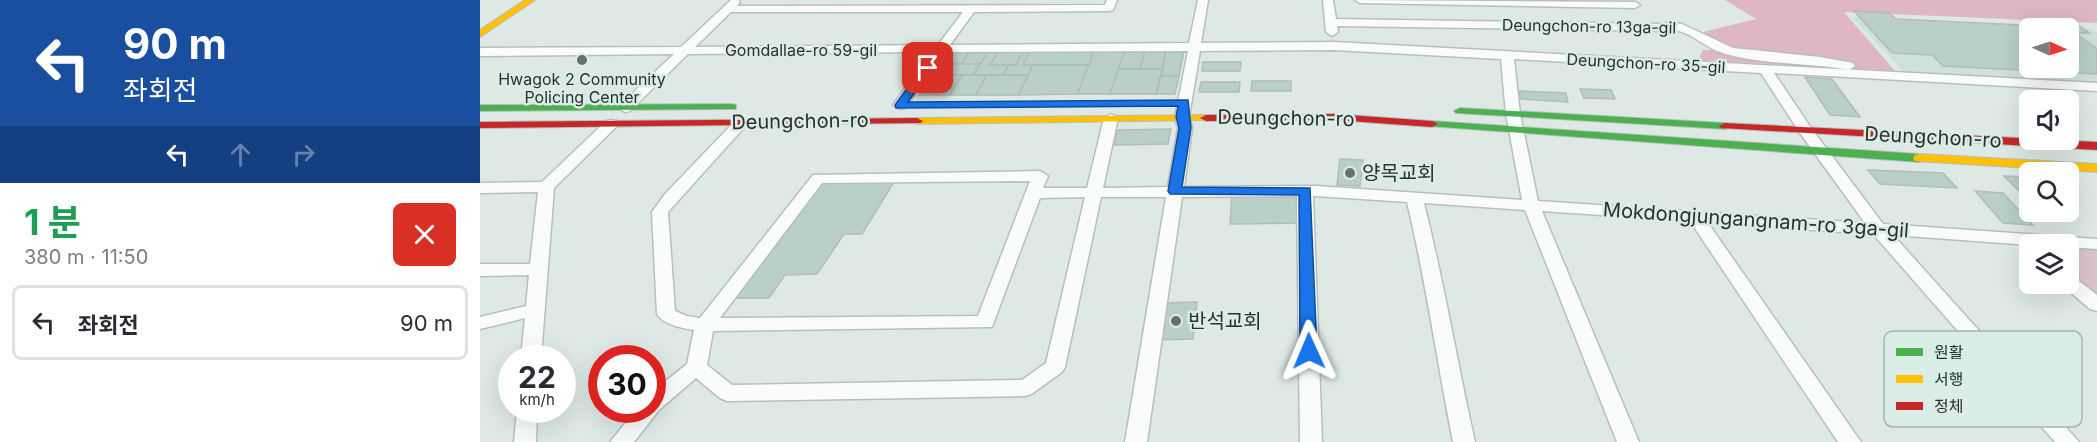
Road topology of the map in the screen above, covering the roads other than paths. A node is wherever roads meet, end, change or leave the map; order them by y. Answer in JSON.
{"nodes":[{"id":1,"x":531,"y":0,"type":"edge"},
{"id":2,"x":737,"y":0,"type":"edge"},
{"id":3,"x":840,"y":0,"type":"edge"},
{"id":4,"x":1112,"y":0,"type":"edge"},
{"id":5,"x":1203,"y":0,"type":"edge"},
{"id":6,"x":1328,"y":0,"type":"edge"},
{"id":7,"x":1360,"y":0,"type":"edge"},
{"id":8,"x":1488,"y":1,"type":"edge"},
{"id":9,"x":1635,"y":6,"type":"dead end"},
{"id":10,"x":971,"y":8,"type":"junction"},
{"id":11,"x":728,"y":9,"type":"junction"},
{"id":12,"x":831,"y":9,"type":"junction"},
{"id":13,"x":1331,"y":22,"type":"junction"},
{"id":14,"x":480,"y":34,"type":"edge"},
{"id":15,"x":1334,"y":46,"type":"junction"},
{"id":16,"x":1194,"y":47,"type":"junction"},
{"id":17,"x":942,"y":49,"type":"junction"},
{"id":18,"x":684,"y":51,"type":"junction"},
{"id":19,"x":480,"y":52,"type":"edge"},
{"id":20,"x":1507,"y":56,"type":"junction"},
{"id":21,"x":1765,"y":69,"type":"junction"},
{"id":22,"x":1874,"y":75,"type":"junction"},
{"id":23,"x":2097,"y":87,"type":"edge"},
{"id":24,"x":1267,"y":104,"type":"dead end"},
{"id":25,"x":900,"y":105,"type":"dead end"},
{"id":26,"x":1184,"y":106,"type":"junction"},
{"id":27,"x":1396,"y":107,"type":"dead end"},
{"id":28,"x":480,"y":108,"type":"edge"},
{"id":29,"x":625,"y":108,"type":"junction"},
{"id":30,"x":1443,"y":110,"type":"dead end"},
{"id":31,"x":743,"y":114,"type":"junction"},
{"id":32,"x":1111,"y":118,"type":"junction"},
{"id":33,"x":1515,"y":122,"type":"junction"},
{"id":34,"x":611,"y":124,"type":"junction"},
{"id":35,"x":480,"y":125,"type":"edge"},
{"id":36,"x":1805,"y":130,"type":"junction"},
{"id":37,"x":2097,"y":146,"type":"edge"},
{"id":38,"x":1822,"y":152,"type":"junction"},
{"id":39,"x":2097,"y":168,"type":"edge"},
{"id":40,"x":546,"y":187,"type":"junction"},
{"id":41,"x":480,"y":188,"type":"edge"},
{"id":42,"x":1175,"y":191,"type":"junction"},
{"id":43,"x":1305,"y":191,"type":"junction"},
{"id":44,"x":1093,"y":192,"type":"junction"},
{"id":45,"x":1033,"y":194,"type":"junction"},
{"id":46,"x":1414,"y":198,"type":"junction"},
{"id":47,"x":1531,"y":205,"type":"junction"},
{"id":48,"x":1695,"y":216,"type":"junction"},
{"id":49,"x":1877,"y":228,"type":"junction"},
{"id":50,"x":2019,"y":241,"type":"edge"},
{"id":51,"x":2079,"y":243,"type":"edge"},
{"id":52,"x":2097,"y":244,"type":"edge"},
{"id":53,"x":537,"y":269,"type":"junction"},
{"id":54,"x":480,"y":270,"type":"edge"},
{"id":55,"x":2079,"y":289,"type":"edge"},
{"id":56,"x":2097,"y":305,"type":"edge"},
{"id":57,"x":534,"y":310,"type":"junction"},
{"id":58,"x":480,"y":322,"type":"edge"},
{"id":59,"x":705,"y":325,"type":"junction"},
{"id":60,"x":1969,"y":331,"type":"edge"},
{"id":61,"x":532,"y":345,"type":"edge"},
{"id":62,"x":696,"y":367,"type":"junction"},
{"id":63,"x":666,"y":392,"type":"edge"},
{"id":64,"x":526,"y":423,"type":"edge"},
{"id":65,"x":637,"y":423,"type":"edge"},
{"id":66,"x":2055,"y":427,"type":"edge"},
{"id":67,"x":525,"y":442,"type":"edge"},
{"id":68,"x":621,"y":442,"type":"edge"},
{"id":69,"x":1136,"y":442,"type":"edge"},
{"id":70,"x":1311,"y":442,"type":"edge"},
{"id":71,"x":1464,"y":442,"type":"edge"},
{"id":72,"x":1628,"y":442,"type":"edge"},
{"id":73,"x":1850,"y":442,"type":"edge"},
{"id":74,"x":2068,"y":442,"type":"edge"}],
"edges":[{"from":1,"to":14,"type":"main road"},
{"from":2,"to":11,"type":"street"},
{"from":3,"to":12,"type":"street"},
{"from":4,"to":10,"type":"street"},
{"from":5,"to":16,"type":"street"},
{"from":6,"to":13,"type":"street"},
{"from":7,"to":8,"type":"street","name":"Deungchon-ro 13ga-gil"},
{"from":8,"to":9,"type":"street","name":"Deungchon-ro 13ga-gil"},
{"from":10,"to":12,"type":"street"},
{"from":10,"to":17,"type":"street"},
{"from":11,"to":12,"type":"street"},
{"from":11,"to":18,"type":"street"},
{"from":13,"to":15,"type":"street"},
{"from":13,"to":22,"type":"street","name":"Deungchon-ro 13ga-gil"},
{"from":15,"to":16,"type":"street","name":"Deungchon-ro 35-gil"},
{"from":15,"to":20,"type":"street","name":"Deungchon-ro 35-gil"},
{"from":16,"to":17,"type":"street","name":"Gomdallae-ro 59-gil"},
{"from":16,"to":26,"type":"street"},
{"from":17,"to":18,"type":"street","name":"Gomdallae-ro 59-gil"},
{"from":17,"to":25,"type":"street"},
{"from":18,"to":19,"type":"street","name":"Gomdallae-ro 59-gil"},
{"from":18,"to":29,"type":"street"},
{"from":20,"to":21,"type":"street","name":"Deungchon-ro 35-gil"},
{"from":20,"to":33,"type":"street"},
{"from":21,"to":22,"type":"street","name":"Deungchon-ro 35-gil"},
{"from":21,"to":36,"type":"street"},
{"from":22,"to":23,"type":"street","name":"Deungchon-ro 35-gil"},
{"from":24,"to":27,"type":"main road","name":"Deungchon-ro"},
{"from":26,"to":32,"type":"main road","name":"Deungchon-ro"},
{"from":26,"to":33,"type":"main road","name":"Deungchon-ro"},
{"from":26,"to":42,"type":"street"},
{"from":28,"to":29,"type":"main road","name":"Deungchon-ro"},
{"from":29,"to":31,"type":"main road","name":"Deungchon-ro"},
{"from":30,"to":33,"type":"main road","name":"Deungchon-ro"},
{"from":31,"to":32,"type":"main road","name":"Deungchon-ro"},
{"from":31,"to":34,"type":"main road","name":"Deungchon-ro"},
{"from":31,"to":59,"type":"street"},
{"from":32,"to":44,"type":"street"},
{"from":33,"to":36,"type":"main road","name":"Deungchon-ro"},
{"from":33,"to":38,"type":"main road","name":"Deungchon-ro"},
{"from":33,"to":47,"type":"street"},
{"from":34,"to":35,"type":"main road","name":"Deungchon-ro"},
{"from":34,"to":40,"type":"street"},
{"from":36,"to":37,"type":"main road","name":"Deungchon-ro"},
{"from":36,"to":38,"type":"street"},
{"from":38,"to":39,"type":"main road","name":"Deungchon-ro"},
{"from":38,"to":49,"type":"street"},
{"from":40,"to":41,"type":"street"},
{"from":40,"to":53,"type":"street"},
{"from":42,"to":43,"type":"street","name":"Mokdongjungangnam-ro 3ga-gil"},
{"from":42,"to":44,"type":"street","name":"Mokdongjungangnam-ro 3ga-gil"},
{"from":42,"to":69,"type":"street"},
{"from":43,"to":46,"type":"street","name":"Mokdongjungangnam-ro 3ga-gil"},
{"from":43,"to":70,"type":"street"},
{"from":44,"to":45,"type":"street","name":"Mokdongjungangnam-ro 3ga-gil"},
{"from":44,"to":62,"type":"street"},
{"from":45,"to":59,"type":"street"},
{"from":45,"to":59,"type":"street"},
{"from":46,"to":47,"type":"street","name":"Mokdongjungangnam-ro 3ga-gil"},
{"from":46,"to":71,"type":"street"},
{"from":47,"to":48,"type":"street","name":"Mokdongjungangnam-ro 3ga-gil"},
{"from":47,"to":72,"type":"street"},
{"from":48,"to":49,"type":"street","name":"Mokdongjungangnam-ro 3ga-gil"},
{"from":48,"to":73,"type":"street"},
{"from":49,"to":50,"type":"street","name":"Mokdongjungangnam-ro 3ga-gil"},
{"from":49,"to":60,"type":"street"},
{"from":51,"to":52,"type":"street","name":"Mokdongjungangnam-ro 3ga-gil"},
{"from":53,"to":54,"type":"street"},
{"from":53,"to":57,"type":"street"},
{"from":55,"to":56,"type":"street"},
{"from":57,"to":58,"type":"street"},
{"from":57,"to":61,"type":"street"},
{"from":59,"to":62,"type":"street"},
{"from":62,"to":63,"type":"street"},
{"from":64,"to":67,"type":"street"},
{"from":65,"to":68,"type":"street"},
{"from":66,"to":74,"type":"street"}]}
